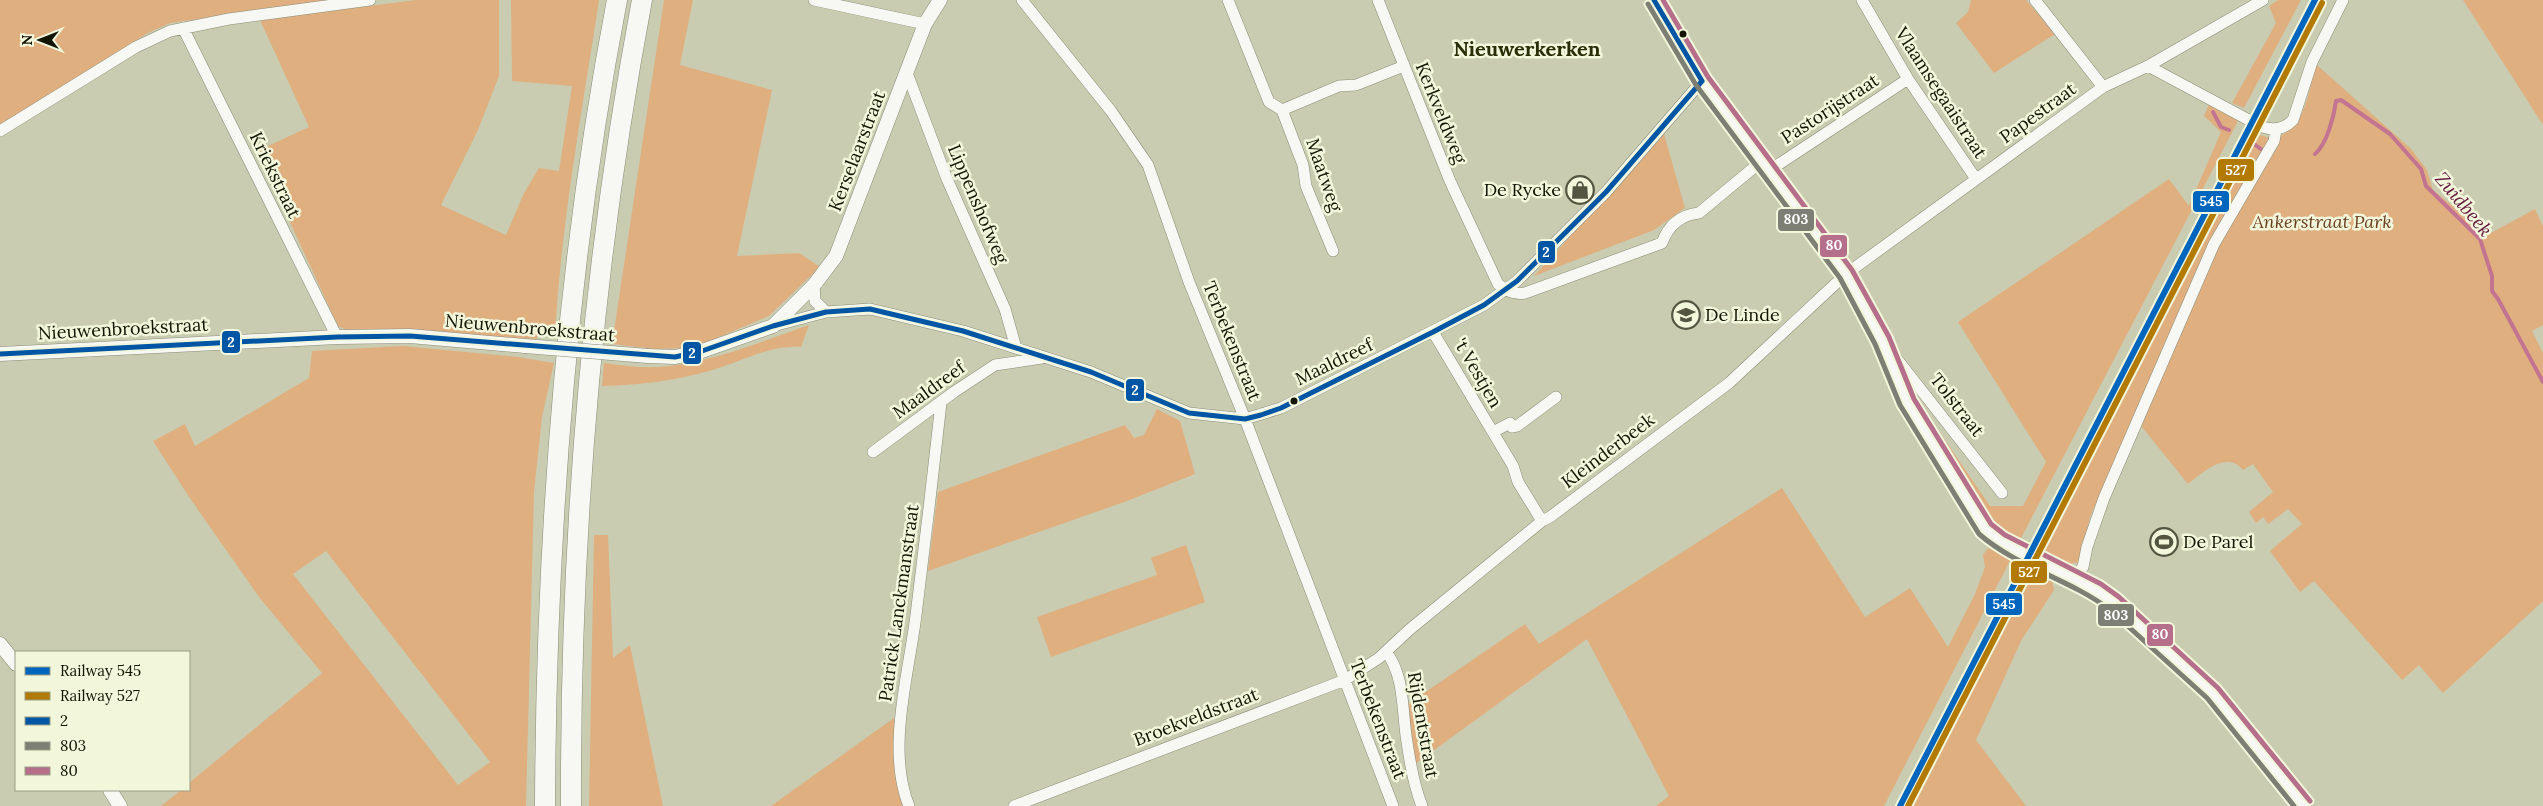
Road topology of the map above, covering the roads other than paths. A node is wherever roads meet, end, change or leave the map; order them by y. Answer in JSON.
{"nodes":[{"id":1,"x":370,"y":0,"type":"edge"},
{"id":2,"x":617,"y":0,"type":"edge"},
{"id":3,"x":642,"y":0,"type":"edge"},
{"id":4,"x":814,"y":0,"type":"edge"},
{"id":5,"x":940,"y":0,"type":"edge"},
{"id":6,"x":1022,"y":0,"type":"edge"},
{"id":7,"x":1228,"y":0,"type":"edge"},
{"id":8,"x":1378,"y":0,"type":"edge"},
{"id":9,"x":1654,"y":0,"type":"edge"},
{"id":10,"x":1862,"y":0,"type":"edge"},
{"id":11,"x":2035,"y":0,"type":"edge"},
{"id":12,"x":2263,"y":0,"type":"edge"},
{"id":13,"x":2343,"y":0,"type":"edge"},
{"id":14,"x":925,"y":24,"type":"junction"},
{"id":15,"x":183,"y":28,"type":"junction"},
{"id":16,"x":1404,"y":66,"type":"junction"},
{"id":17,"x":2148,"y":66,"type":"junction"},
{"id":18,"x":906,"y":73,"type":"junction"},
{"id":19,"x":1908,"y":79,"type":"junction"},
{"id":20,"x":1702,"y":81,"type":"junction"},
{"id":21,"x":2103,"y":87,"type":"junction"},
{"id":22,"x":1282,"y":110,"type":"junction"},
{"id":23,"x":2276,"y":130,"type":"junction"},
{"id":24,"x":0,"y":131,"type":"edge"},
{"id":25,"x":1767,"y":165,"type":"junction"},
{"id":26,"x":1976,"y":179,"type":"junction"},
{"id":27,"x":1333,"y":251,"type":"dead end"},
{"id":28,"x":1846,"y":274,"type":"junction"},
{"id":29,"x":814,"y":285,"type":"junction"},
{"id":30,"x":1505,"y":290,"type":"junction"},
{"id":31,"x":826,"y":312,"type":"junction"},
{"id":32,"x":773,"y":326,"type":"junction"},
{"id":33,"x":1433,"y":332,"type":"junction"},
{"id":34,"x":337,"y":337,"type":"junction"},
{"id":35,"x":1882,"y":341,"type":"junction"},
{"id":36,"x":1016,"y":348,"type":"junction"},
{"id":37,"x":0,"y":354,"type":"edge"},
{"id":38,"x":1044,"y":358,"type":"junction"},
{"id":39,"x":1556,"y":396,"type":"dead end"},
{"id":40,"x":941,"y":404,"type":"junction"},
{"id":41,"x":1245,"y":418,"type":"junction"},
{"id":42,"x":1493,"y":432,"type":"junction"},
{"id":43,"x":873,"y":452,"type":"dead end"},
{"id":44,"x":2002,"y":493,"type":"dead end"},
{"id":45,"x":1542,"y":521,"type":"junction"},
{"id":46,"x":2074,"y":578,"type":"junction"},
{"id":47,"x":0,"y":644,"type":"edge"},
{"id":48,"x":1386,"y":652,"type":"junction"},
{"id":49,"x":15,"y":663,"type":"edge"},
{"id":50,"x":1345,"y":680,"type":"junction"},
{"id":51,"x":111,"y":791,"type":"edge"},
{"id":52,"x":120,"y":806,"type":"edge"},
{"id":53,"x":545,"y":806,"type":"edge"},
{"id":54,"x":570,"y":806,"type":"edge"},
{"id":55,"x":909,"y":806,"type":"edge"},
{"id":56,"x":1014,"y":806,"type":"edge"},
{"id":57,"x":1392,"y":806,"type":"edge"},
{"id":58,"x":1422,"y":806,"type":"edge"},
{"id":59,"x":2304,"y":806,"type":"edge"}],
"edges":[{"from":1,"to":15,"type":"street"},
{"from":2,"to":53,"type":"highway"},
{"from":3,"to":54,"type":"highway"},
{"from":4,"to":14,"type":"street"},
{"from":5,"to":14,"type":"street","name":"Kerselaarstraat"},
{"from":6,"to":41,"type":"street","name":"Terbekenstraat"},
{"from":7,"to":22,"type":"street","name":"Maatweg"},
{"from":8,"to":16,"type":"street","name":"Kerkveldweg"},
{"from":9,"to":20,"type":"street","name":"Tolstraat"},
{"from":10,"to":19,"type":"street","name":"Vlaamsegaaistraat"},
{"from":11,"to":21,"type":"street"},
{"from":12,"to":17,"type":"street","name":"Papestraat"},
{"from":13,"to":23,"type":"street"},
{"from":14,"to":18,"type":"street","name":"Kerselaarstraat"},
{"from":15,"to":24,"type":"street"},
{"from":15,"to":34,"type":"street","name":"Kriekstraat"},
{"from":16,"to":22,"type":"street"},
{"from":16,"to":30,"type":"street","name":"Kerkveldweg"},
{"from":17,"to":21,"type":"street","name":"Papestraat"},
{"from":17,"to":23,"type":"street"},
{"from":18,"to":29,"type":"street","name":"Kerselaarstraat"},
{"from":18,"to":36,"type":"street","name":"Lippenshofweg"},
{"from":19,"to":25,"type":"street","name":"Pastorijstraat"},
{"from":19,"to":26,"type":"street","name":"Vlaamsegaaistraat"},
{"from":20,"to":25,"type":"street","name":"Tolstraat"},
{"from":20,"to":30,"type":"street","name":"Maaldreef"},
{"from":21,"to":26,"type":"street","name":"Papestraat"},
{"from":22,"to":27,"type":"street","name":"Maatweg"},
{"from":23,"to":46,"type":"street"},
{"from":25,"to":28,"type":"street","name":"Tolstraat"},
{"from":25,"to":30,"type":"street"},
{"from":26,"to":28,"type":"street","name":"Papestraat"},
{"from":28,"to":35,"type":"street","name":"Tolstraat"},
{"from":28,"to":45,"type":"street","name":"Kleinderbeek"},
{"from":29,"to":31,"type":"street"},
{"from":29,"to":32,"type":"street","name":"Kerselaarstraat"},
{"from":30,"to":33,"type":"street","name":"Maaldreef"},
{"from":31,"to":32,"type":"street","name":"Nieuwenbroekstraat"},
{"from":31,"to":36,"type":"street","name":"Nieuwenbroekstraat"},
{"from":32,"to":34,"type":"street","name":"Nieuwenbroekstraat","bridge":true},
{"from":33,"to":41,"type":"street","name":"Maaldreef"},
{"from":33,"to":42,"type":"street","name":"'t Vestjen"},
{"from":34,"to":37,"type":"street","name":"Nieuwenbroekstraat"},
{"from":35,"to":44,"type":"street","name":"Tolstraat"},
{"from":35,"to":46,"type":"street","name":"Tolstraat"},
{"from":36,"to":38,"type":"street","name":"Nieuwenbroekstraat"},
{"from":38,"to":40,"type":"street","name":"Maaldreef"},
{"from":38,"to":41,"type":"street","name":"Maaldreef"},
{"from":39,"to":42,"type":"street","name":"'t Vestjen"},
{"from":40,"to":43,"type":"street","name":"Maaldreef"},
{"from":40,"to":55,"type":"street","name":"Patrick Lanckmanstraat"},
{"from":41,"to":50,"type":"street","name":"Terbekenstraat"},
{"from":42,"to":45,"type":"street","name":"'t Vestjen"},
{"from":45,"to":48,"type":"street","name":"Kleinderbeek"},
{"from":46,"to":59,"type":"street","name":"Tolstraat"},
{"from":47,"to":49,"type":"street"},
{"from":48,"to":50,"type":"street","name":"Broekveldstraat"},
{"from":48,"to":58,"type":"street","name":"Rijdentstraat"},
{"from":50,"to":56,"type":"street","name":"Broekveldstraat"},
{"from":50,"to":57,"type":"street","name":"Terbekenstraat"},
{"from":51,"to":52,"type":"street"}]}
